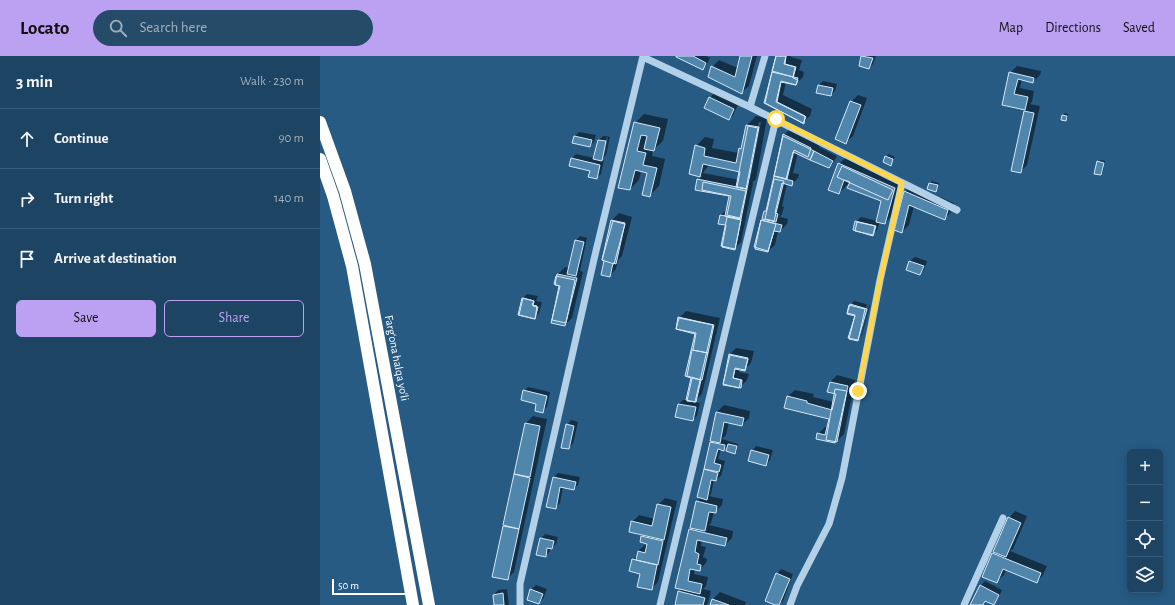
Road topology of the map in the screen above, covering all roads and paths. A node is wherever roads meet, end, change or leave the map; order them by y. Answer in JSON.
{"nodes":[{"id":1,"x":765,"y":56,"type":"edge"},
{"id":2,"x":643,"y":57,"type":"edge"},
{"id":3,"x":750,"y":107,"type":"junction"},
{"id":4,"x":776,"y":119,"type":"junction"},
{"id":5,"x":320,"y":122,"type":"edge"},
{"id":6,"x":320,"y":159,"type":"edge"},
{"id":7,"x":902,"y":183,"type":"junction"},
{"id":8,"x":957,"y":210,"type":"dead end"},
{"id":9,"x":1003,"y":518,"type":"dead end"},
{"id":10,"x":413,"y":605,"type":"edge"},
{"id":11,"x":429,"y":605,"type":"edge"},
{"id":12,"x":520,"y":605,"type":"edge"},
{"id":13,"x":660,"y":605,"type":"edge"},
{"id":14,"x":790,"y":605,"type":"edge"},
{"id":15,"x":964,"y":605,"type":"edge"}],
"edges":[{"from":1,"to":3,"type":"street"},
{"from":2,"to":3,"type":"street"},
{"from":2,"to":12,"type":"street"},
{"from":3,"to":4,"type":"street"},
{"from":4,"to":7,"type":"street"},
{"from":4,"to":13,"type":"street"},
{"from":5,"to":11,"type":"highway","name":"Farg‘ona halqa yo‘li"},
{"from":6,"to":10,"type":"highway"},
{"from":7,"to":8,"type":"street"},
{"from":7,"to":14,"type":"street"},
{"from":9,"to":15,"type":"street"}]}
